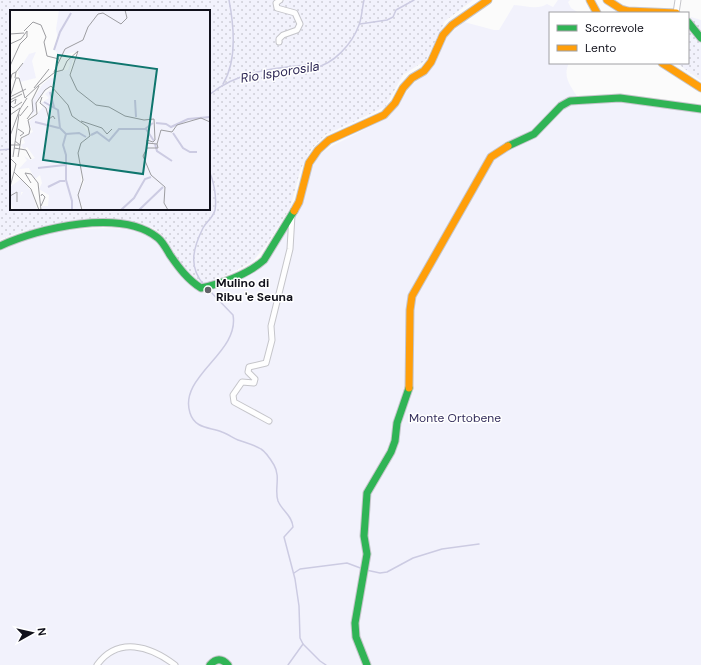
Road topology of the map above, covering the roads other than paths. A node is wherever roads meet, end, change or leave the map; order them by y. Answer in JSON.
{"nodes":[{"id":1,"x":280,"y":0,"type":"edge"},
{"id":2,"x":488,"y":0,"type":"edge"},
{"id":3,"x":590,"y":0,"type":"edge"},
{"id":4,"x":607,"y":0,"type":"edge"},
{"id":5,"x":678,"y":0,"type":"edge"},
{"id":6,"x":596,"y":12,"type":"edge"},
{"id":7,"x":653,"y":12,"type":"edge"},
{"id":8,"x":676,"y":12,"type":"edge"},
{"id":9,"x":689,"y":23,"type":"edge"},
{"id":10,"x":701,"y":38,"type":"edge"},
{"id":11,"x":280,"y":42,"type":"dead end"},
{"id":12,"x":664,"y":64,"type":"edge"},
{"id":13,"x":701,"y":88,"type":"edge"},
{"id":14,"x":701,"y":109,"type":"edge"},
{"id":15,"x":292,"y":215,"type":"junction"},
{"id":16,"x":0,"y":246,"type":"edge"},
{"id":17,"x":269,"y":421,"type":"dead end"},
{"id":18,"x":97,"y":665,"type":"edge"},
{"id":19,"x":175,"y":665,"type":"edge"},
{"id":20,"x":210,"y":665,"type":"edge"},
{"id":21,"x":228,"y":665,"type":"edge"},
{"id":22,"x":367,"y":665,"type":"edge"}],
"edges":[{"from":1,"to":11,"type":"street"},
{"from":2,"to":15,"type":"street"},
{"from":3,"to":6,"type":"street"},
{"from":4,"to":7,"type":"street"},
{"from":5,"to":8,"type":"street"},
{"from":9,"to":10,"type":"street"},
{"from":12,"to":13,"type":"street"},
{"from":14,"to":22,"type":"street"},
{"from":15,"to":16,"type":"street"},
{"from":15,"to":17,"type":"street"},
{"from":18,"to":19,"type":"street"},
{"from":20,"to":21,"type":"street"}]}
